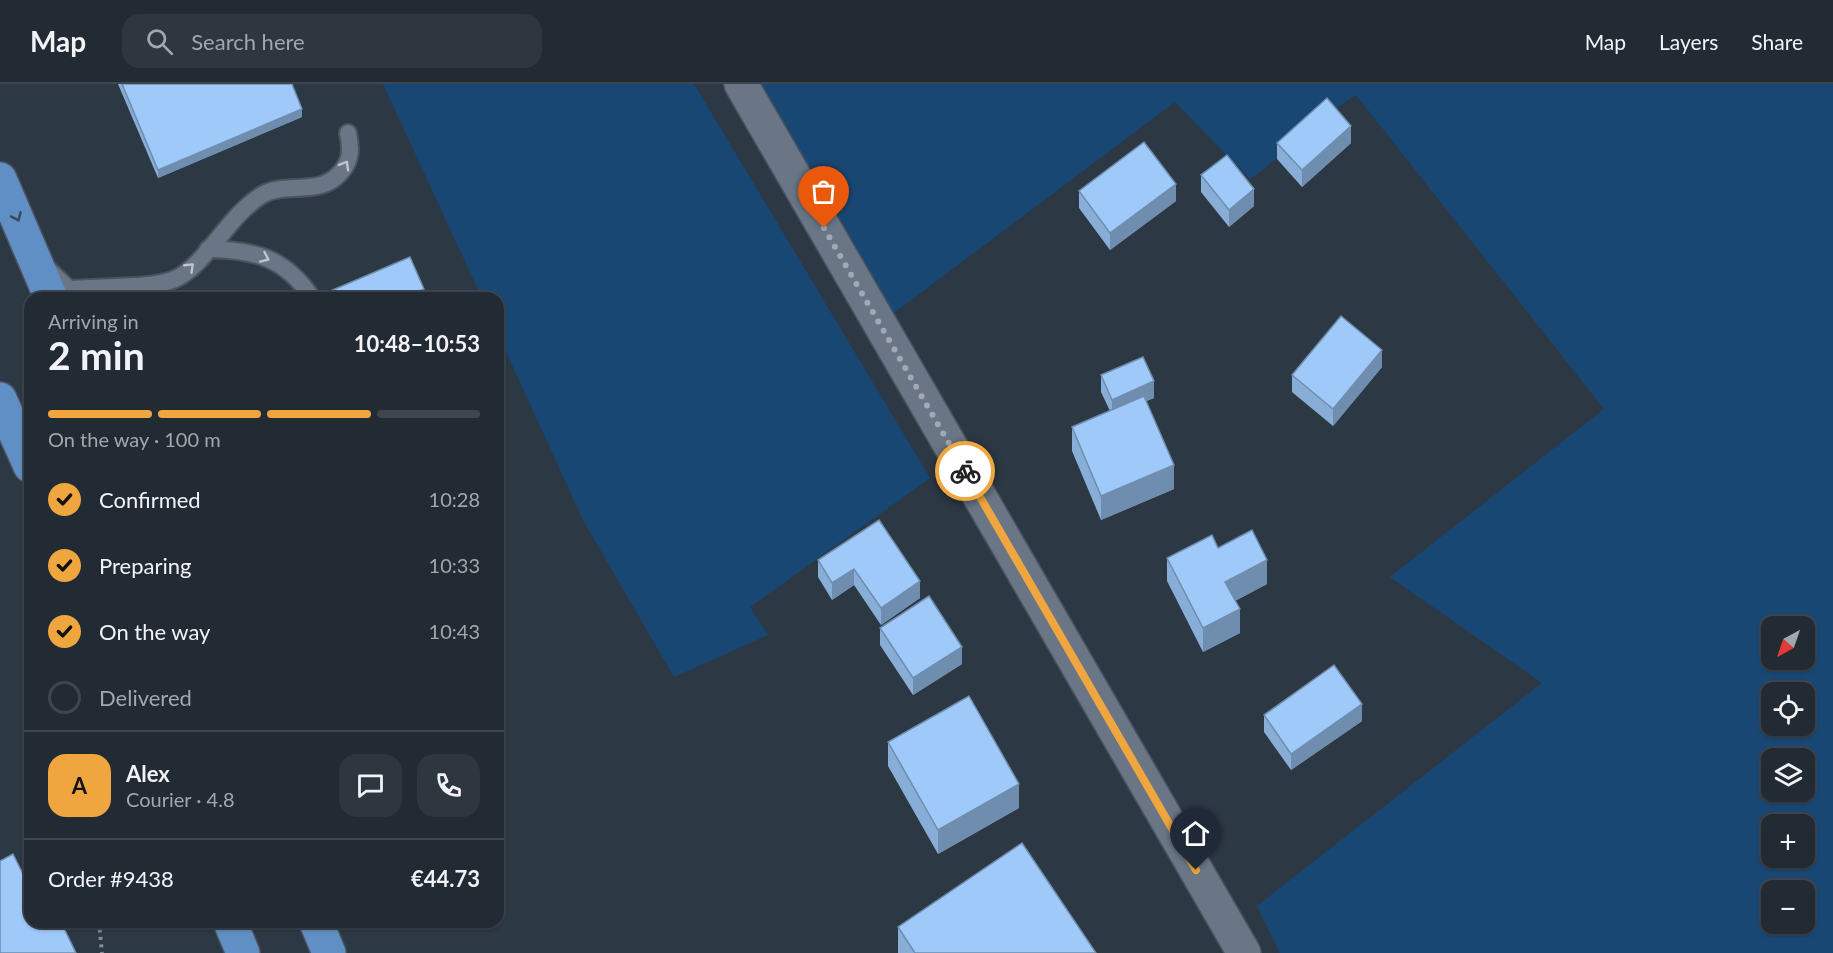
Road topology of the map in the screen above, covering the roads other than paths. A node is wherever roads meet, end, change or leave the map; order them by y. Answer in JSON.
{"nodes":[{"id":1,"x":741,"y":84,"type":"edge"},
{"id":2,"x":348,"y":133,"type":"dead end"},
{"id":3,"x":0,"y":179,"type":"edge"},
{"id":4,"x":208,"y":249,"type":"junction"},
{"id":5,"x":33,"y":255,"type":"junction"},
{"id":6,"x":48,"y":292,"type":"edge"},
{"id":7,"x":142,"y":292,"type":"edge"},
{"id":8,"x":307,"y":292,"type":"edge"},
{"id":9,"x":0,"y":399,"type":"edge"},
{"id":10,"x":24,"y":453,"type":"edge"},
{"id":11,"x":233,"y":928,"type":"edge"},
{"id":12,"x":243,"y":953,"type":"edge"},
{"id":13,"x":1244,"y":953,"type":"edge"}],
"edges":[{"from":1,"to":13,"type":"street"},
{"from":4,"to":2,"type":"lane","one_way":true},
{"from":3,"to":5,"type":"highway","one_way":true},
{"from":7,"to":4,"type":"lane","one_way":true},
{"from":4,"to":8,"type":"lane","one_way":true},
{"from":5,"to":6,"type":"highway"},
{"from":5,"to":7,"type":"lane"},
{"from":9,"to":10,"type":"highway"},
{"from":11,"to":12,"type":"highway"}]}
